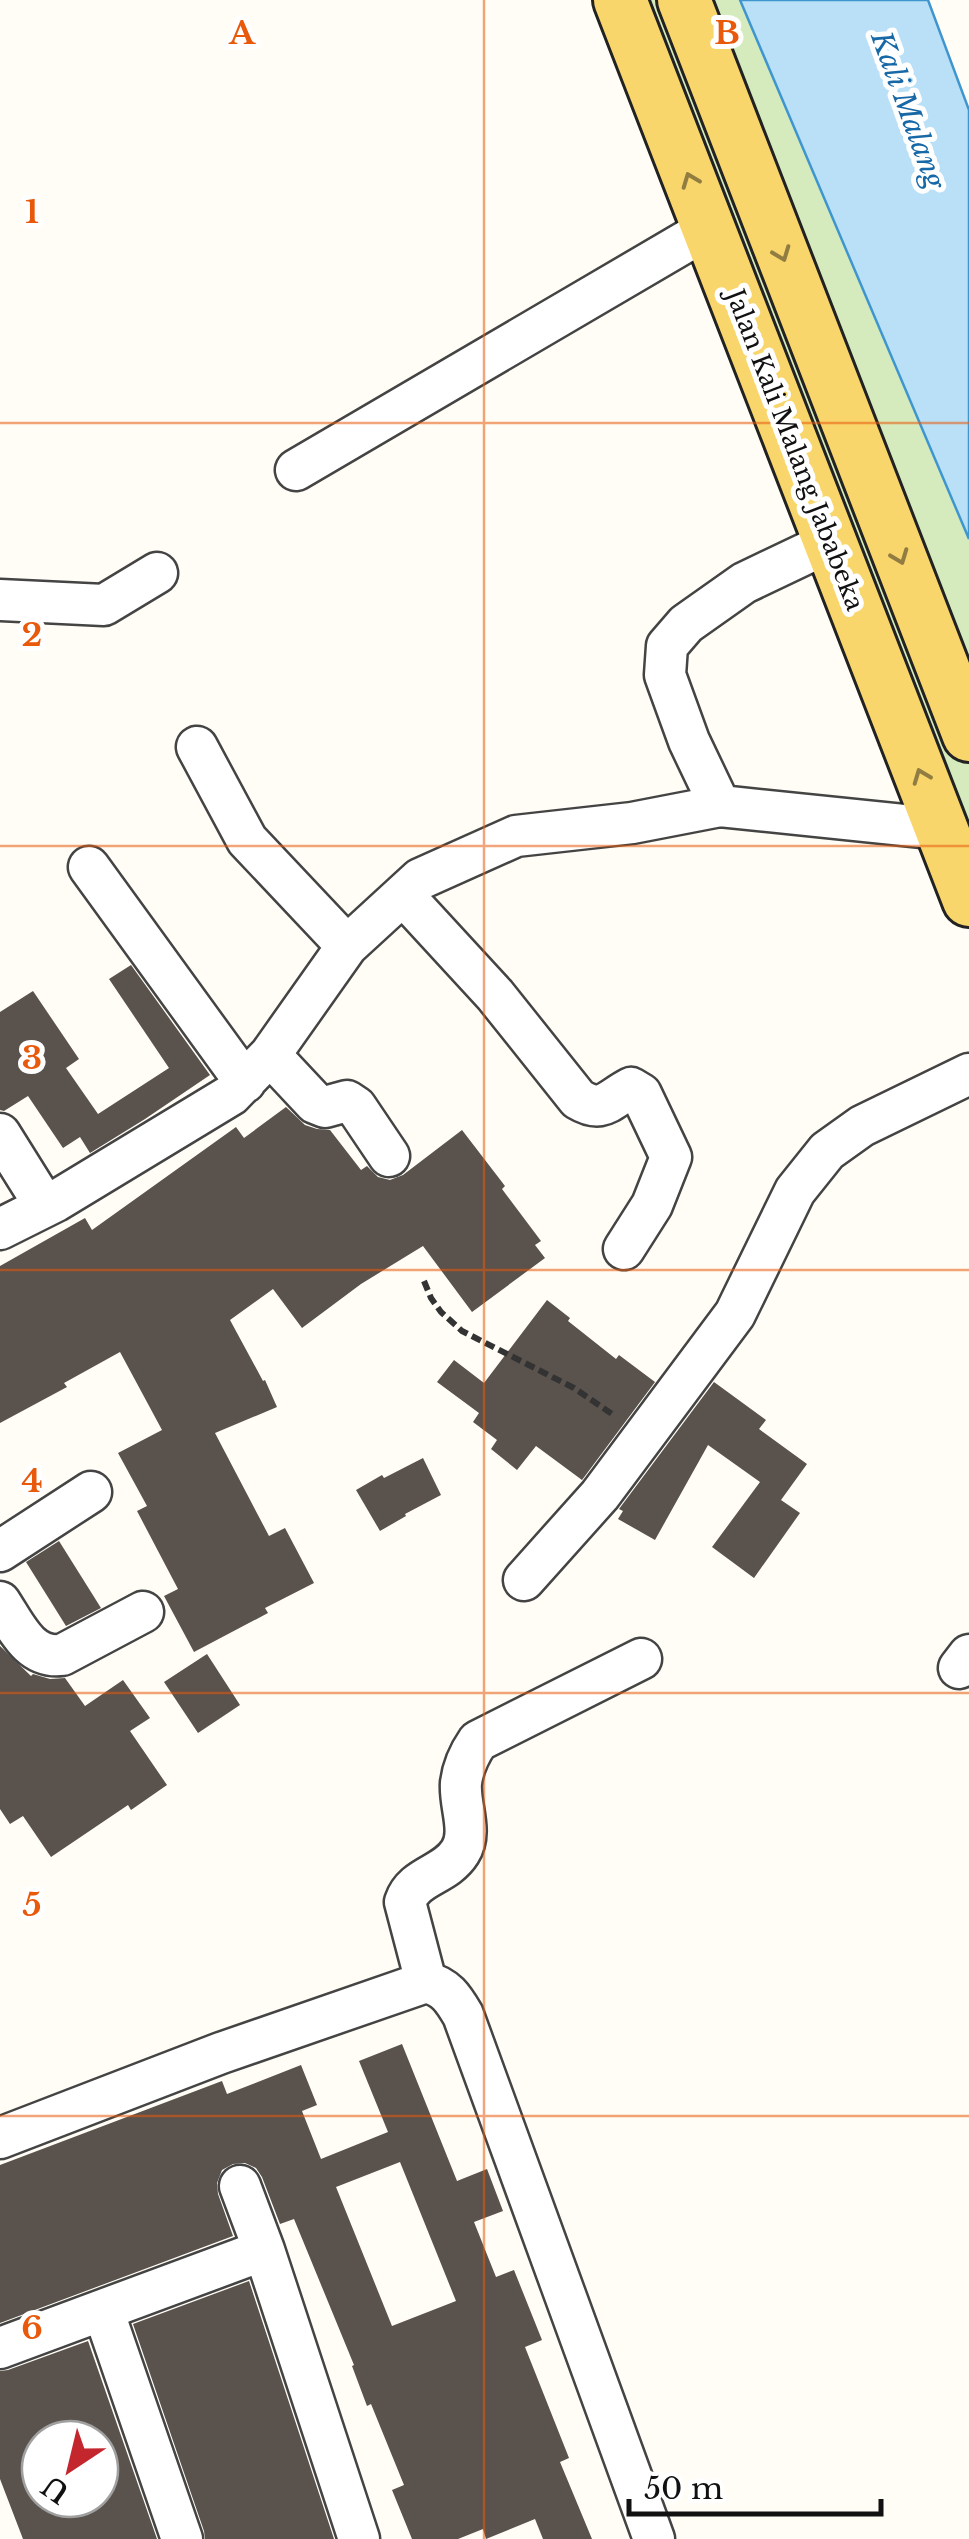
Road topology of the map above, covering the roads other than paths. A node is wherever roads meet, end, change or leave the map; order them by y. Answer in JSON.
{"nodes":[{"id":1,"x":620,"y":0,"type":"edge"},
{"id":2,"x":684,"y":0,"type":"edge"},
{"id":3,"x":709,"y":228,"type":"junction"},
{"id":4,"x":854,"y":439,"type":"junction"},
{"id":5,"x":800,"y":463,"type":"junction"},
{"id":6,"x":296,"y":470,"type":"dead end"},
{"id":7,"x":830,"y":542,"type":"junction"},
{"id":8,"x":158,"y":573,"type":"dead end"},
{"id":9,"x":0,"y":600,"type":"edge"},
{"id":10,"x":969,"y":735,"type":"edge"},
{"id":11,"x":196,"y":748,"type":"dead end"},
{"id":12,"x":720,"y":806,"type":"junction"},
{"id":13,"x":942,"y":828,"type":"junction"},
{"id":14,"x":90,"y":868,"type":"dead end"},
{"id":15,"x":403,"y":895,"type":"junction"},
{"id":16,"x":969,"y":900,"type":"edge"},
{"id":17,"x":347,"y":946,"type":"junction"},
{"id":18,"x":258,"y":1068,"type":"junction"},
{"id":19,"x":969,"y":1074,"type":"edge"},
{"id":20,"x":0,"y":1134,"type":"edge"},
{"id":21,"x":389,"y":1156,"type":"dead end"},
{"id":22,"x":45,"y":1206,"type":"junction"},
{"id":23,"x":0,"y":1229,"type":"edge"},
{"id":24,"x":624,"y":1249,"type":"dead end"},
{"id":25,"x":91,"y":1492,"type":"dead end"},
{"id":26,"x":0,"y":1551,"type":"edge"},
{"id":27,"x":524,"y":1580,"type":"dead end"},
{"id":28,"x":0,"y":1602,"type":"edge"},
{"id":29,"x":142,"y":1612,"type":"dead end"},
{"id":30,"x":641,"y":1659,"type":"dead end"},
{"id":31,"x":426,"y":1982,"type":"junction"},
{"id":32,"x":0,"y":2138,"type":"edge"},
{"id":33,"x":240,"y":2186,"type":"dead end"},
{"id":34,"x":264,"y":2250,"type":"junction"},
{"id":35,"x":103,"y":2310,"type":"junction"},
{"id":36,"x":0,"y":2348,"type":"edge"},
{"id":37,"x":182,"y":2539,"type":"edge"},
{"id":38,"x":359,"y":2539,"type":"edge"},
{"id":39,"x":654,"y":2539,"type":"edge"}],
"edges":[{"from":3,"to":1,"type":"main road","name":"Jalan Kali Malang Jababeka","one_way":true},
{"from":2,"to":4,"type":"main road","one_way":true},
{"from":3,"to":5,"type":"main road","name":"Jalan Kali Malang Jababeka"},
{"from":3,"to":6,"type":"street"},
{"from":4,"to":5,"type":"main road"},
{"from":4,"to":10,"type":"main road","one_way":true},
{"from":5,"to":7,"type":"main road","name":"Jalan Kali Malang Jababeka"},
{"from":7,"to":12,"type":"street"},
{"from":13,"to":7,"type":"main road","name":"Jalan Kali Malang Jababeka","one_way":true},
{"from":8,"to":9,"type":"street"},
{"from":11,"to":17,"type":"street"},
{"from":12,"to":13,"type":"street"},
{"from":12,"to":15,"type":"street"},
{"from":13,"to":16,"type":"main road","name":"Jalan Kali Malang Jababeka"},
{"from":14,"to":18,"type":"street"},
{"from":15,"to":17,"type":"street"},
{"from":15,"to":24,"type":"street"},
{"from":17,"to":18,"type":"street"},
{"from":18,"to":21,"type":"street"},
{"from":18,"to":22,"type":"street"},
{"from":19,"to":27,"type":"street"},
{"from":20,"to":22,"type":"street"},
{"from":22,"to":23,"type":"street"},
{"from":25,"to":26,"type":"street"},
{"from":28,"to":29,"type":"street"},
{"from":30,"to":31,"type":"street"},
{"from":31,"to":32,"type":"street"},
{"from":31,"to":39,"type":"street"},
{"from":33,"to":34,"type":"street"},
{"from":34,"to":35,"type":"street"},
{"from":34,"to":38,"type":"street"},
{"from":35,"to":36,"type":"street"},
{"from":35,"to":37,"type":"street"}]}
